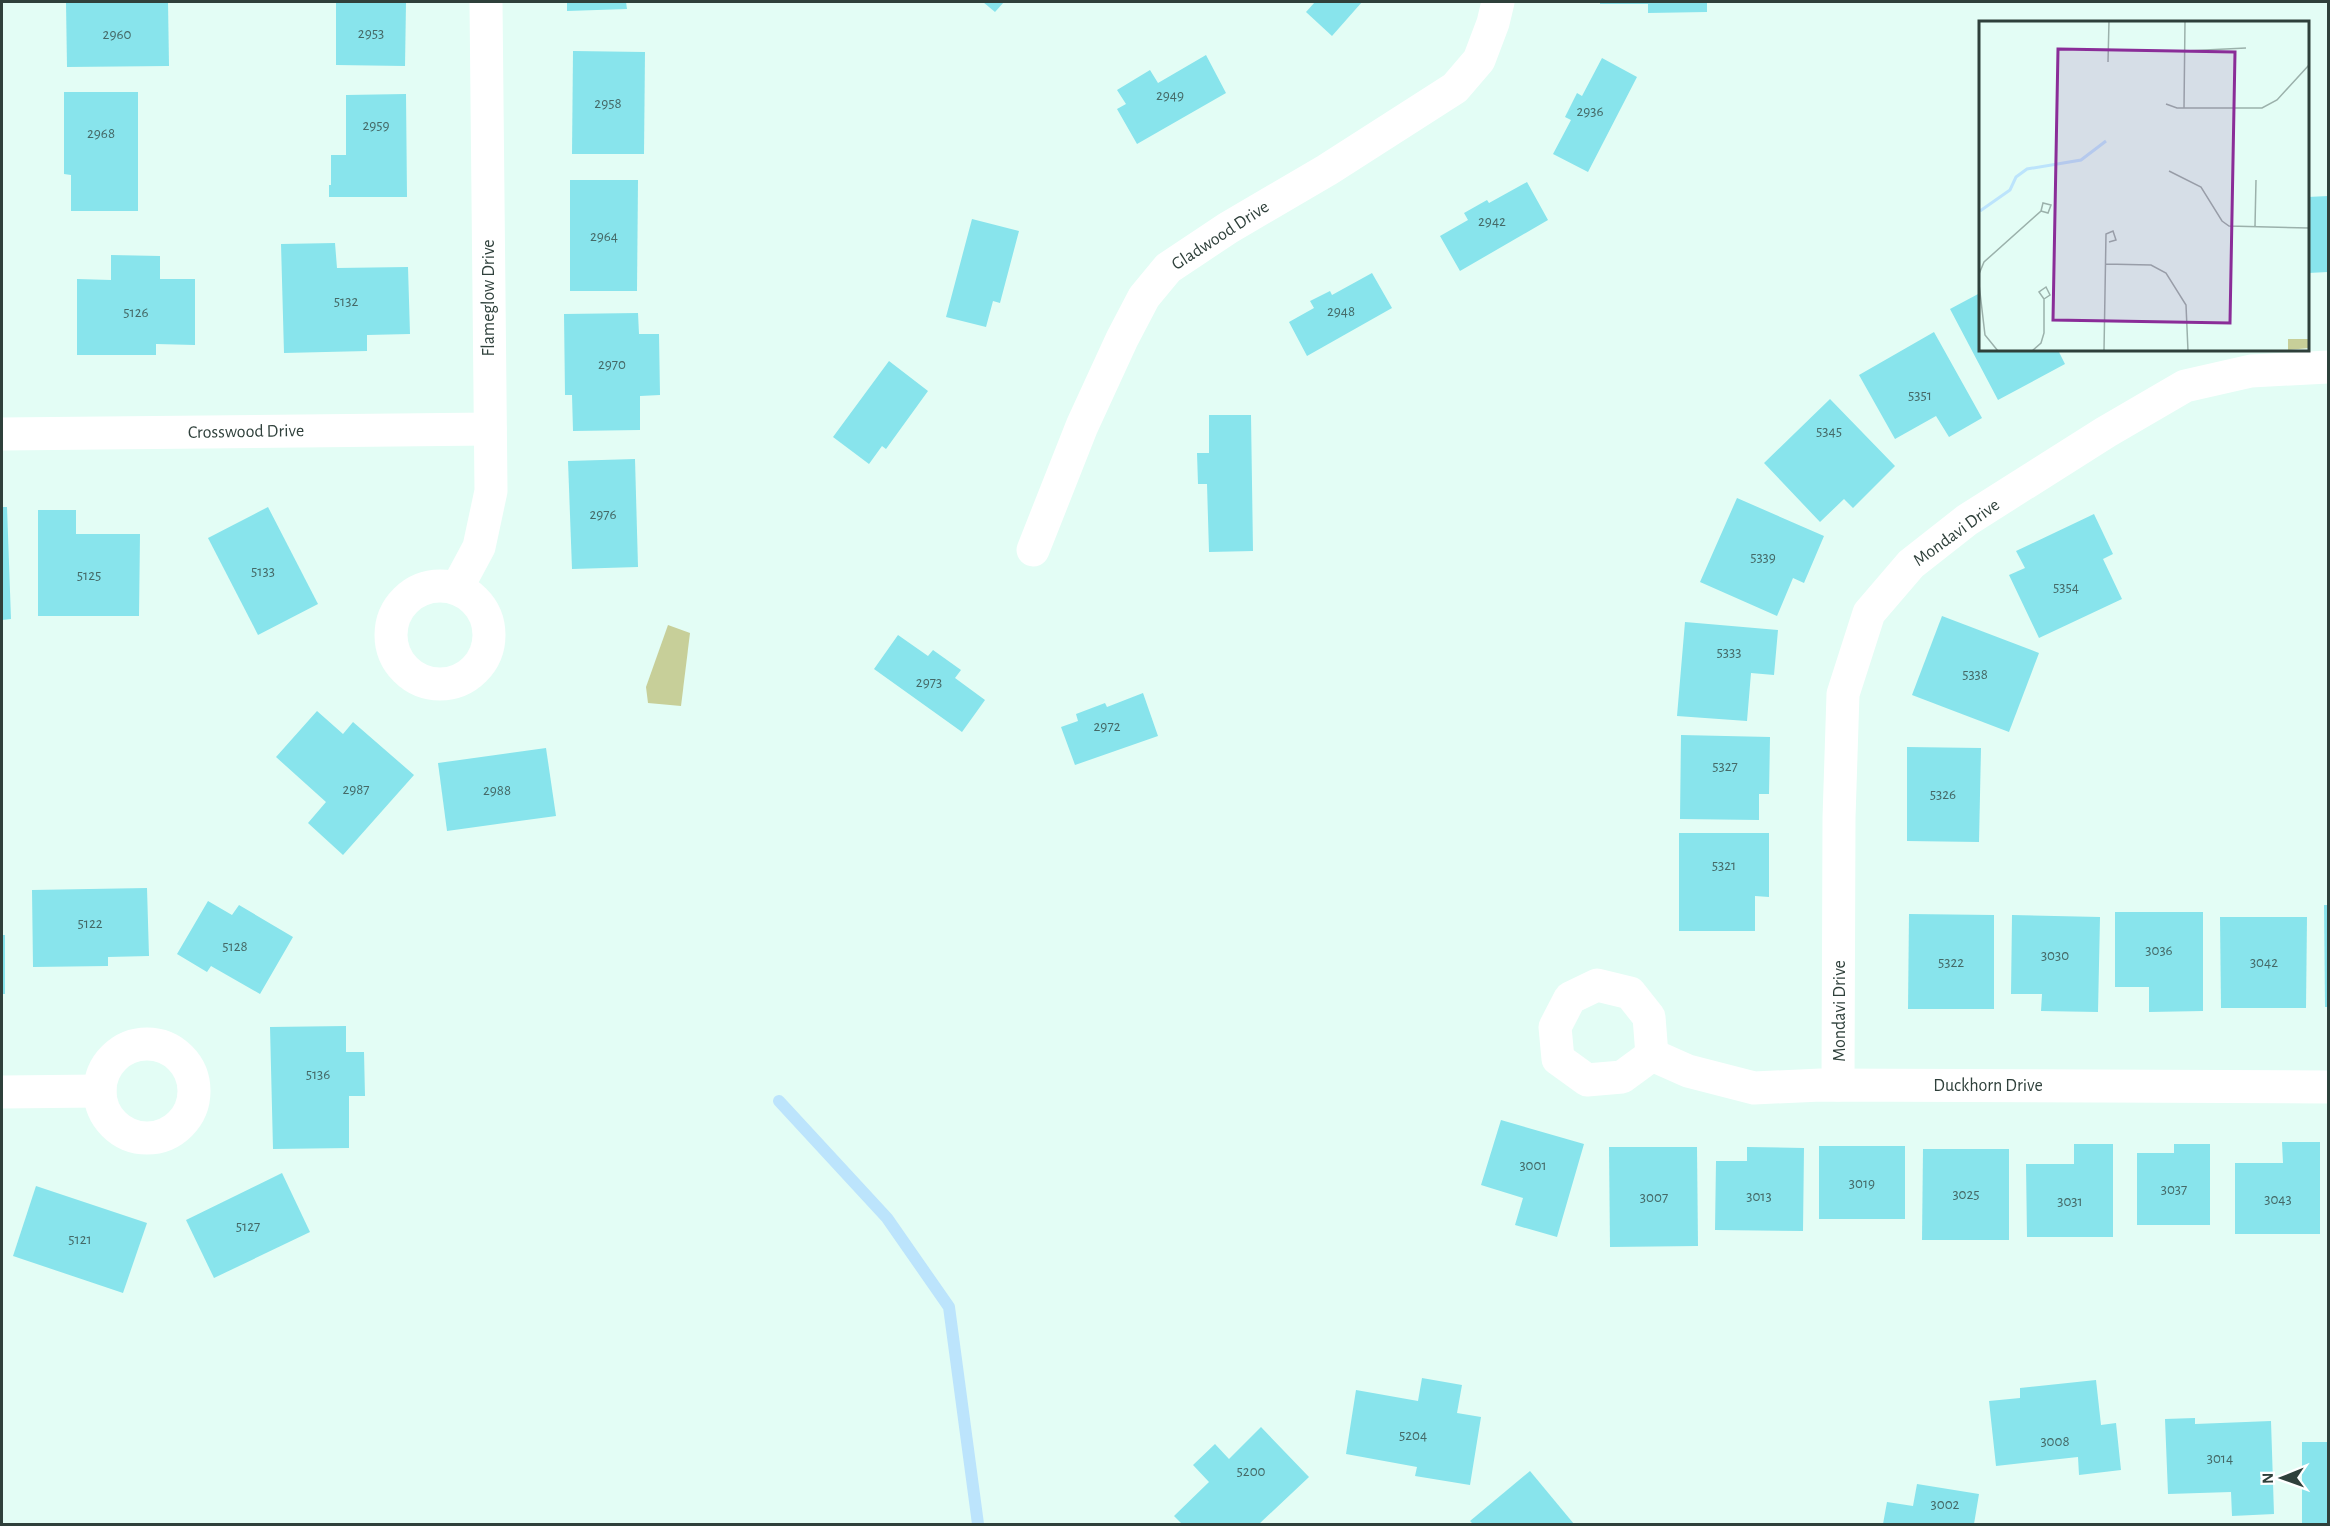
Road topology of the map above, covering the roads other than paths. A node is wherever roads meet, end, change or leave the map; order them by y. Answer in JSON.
{"nodes":[{"id":1,"x":486,"y":2,"type":"edge"},
{"id":2,"x":1498,"y":2,"type":"edge"},
{"id":3,"x":2328,"y":367,"type":"edge"},
{"id":4,"x":490,"y":429,"type":"junction"},
{"id":5,"x":2,"y":434,"type":"edge"},
{"id":6,"x":1033,"y":550,"type":"dead end"},
{"id":7,"x":457,"y":588,"type":"dead end"},
{"id":8,"x":1652,"y":1055,"type":"dead end"},
{"id":9,"x":1838,"y":1085,"type":"junction"},
{"id":10,"x":2328,"y":1087,"type":"edge"},
{"id":11,"x":100,"y":1091,"type":"dead end"},
{"id":12,"x":2,"y":1092,"type":"edge"}],
"edges":[{"from":1,"to":4,"type":"street","name":"Flameglow Drive"},
{"from":2,"to":6,"type":"street","name":"Gladwood Drive"},
{"from":3,"to":9,"type":"street","name":"Mondavi Drive"},
{"from":4,"to":5,"type":"street","name":"Crosswood Drive"},
{"from":4,"to":7,"type":"street","name":"Flameglow Drive"},
{"from":8,"to":9,"type":"street","name":"Duckhorn Drive"},
{"from":9,"to":10,"type":"street","name":"Duckhorn Drive"},
{"from":11,"to":12,"type":"street"}]}
